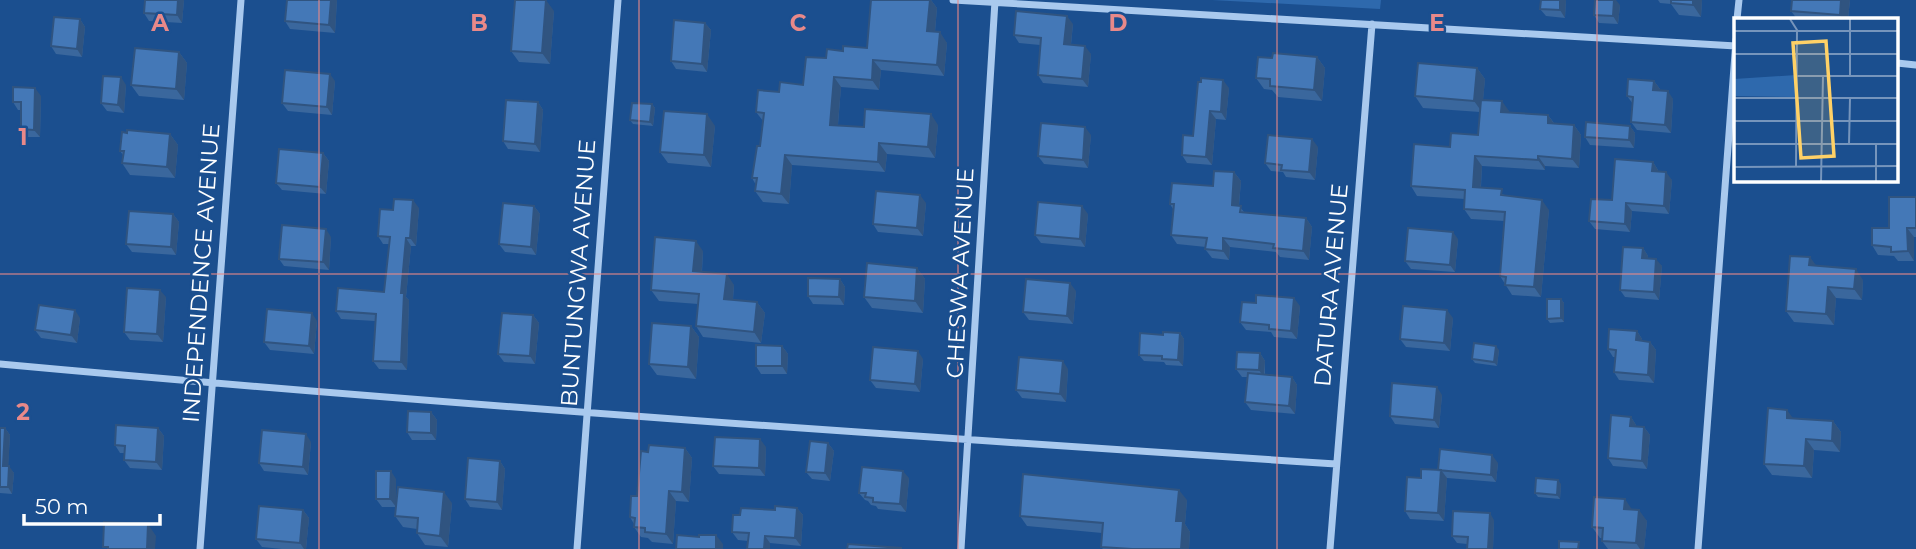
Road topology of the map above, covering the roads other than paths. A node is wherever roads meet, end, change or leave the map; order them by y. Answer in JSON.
{"nodes":[{"id":1,"x":241,"y":0,"type":"edge"},
{"id":2,"x":618,"y":0,"type":"edge"},
{"id":3,"x":953,"y":0,"type":"edge"},
{"id":4,"x":1739,"y":0,"type":"edge"},
{"id":5,"x":995,"y":2,"type":"edge"},
{"id":6,"x":1737,"y":18,"type":"edge"},
{"id":7,"x":1372,"y":24,"type":"junction"},
{"id":8,"x":1734,"y":46,"type":"edge"},
{"id":9,"x":1898,"y":63,"type":"edge"},
{"id":10,"x":1916,"y":65,"type":"edge"},
{"id":11,"x":1734,"y":72,"type":"edge"},
{"id":12,"x":0,"y":364,"type":"edge"},
{"id":13,"x":212,"y":384,"type":"junction"},
{"id":14,"x":587,"y":412,"type":"junction"},
{"id":15,"x":970,"y":440,"type":"junction"},
{"id":16,"x":1336,"y":464,"type":"junction"},
{"id":17,"x":200,"y":549,"type":"edge"},
{"id":18,"x":577,"y":549,"type":"edge"},
{"id":19,"x":961,"y":549,"type":"edge"},
{"id":20,"x":1330,"y":549,"type":"edge"},
{"id":21,"x":1698,"y":549,"type":"edge"}],
"edges":[{"from":1,"to":13,"type":"street","name":"INDEPENDENCE AVENUE"},
{"from":2,"to":14,"type":"street","name":"BUNTUNGWA AVENUE"},
{"from":3,"to":5,"type":"street"},
{"from":4,"to":6,"type":"street"},
{"from":5,"to":7,"type":"street"},
{"from":5,"to":15,"type":"street","name":"CHESWA AVENUE"},
{"from":7,"to":8,"type":"street"},
{"from":7,"to":16,"type":"street","name":"DATURA AVENUE"},
{"from":9,"to":10,"type":"street"},
{"from":11,"to":21,"type":"street"},
{"from":12,"to":13,"type":"street"},
{"from":13,"to":14,"type":"street"},
{"from":13,"to":17,"type":"street","name":"INDEPENDENCE AVENUE"},
{"from":14,"to":15,"type":"street"},
{"from":14,"to":18,"type":"street","name":"BUNTUNGWA AVENUE"},
{"from":15,"to":16,"type":"street"},
{"from":15,"to":19,"type":"street","name":"CHESWA AVENUE"},
{"from":16,"to":20,"type":"street","name":"DATURA AVENUE"}]}
